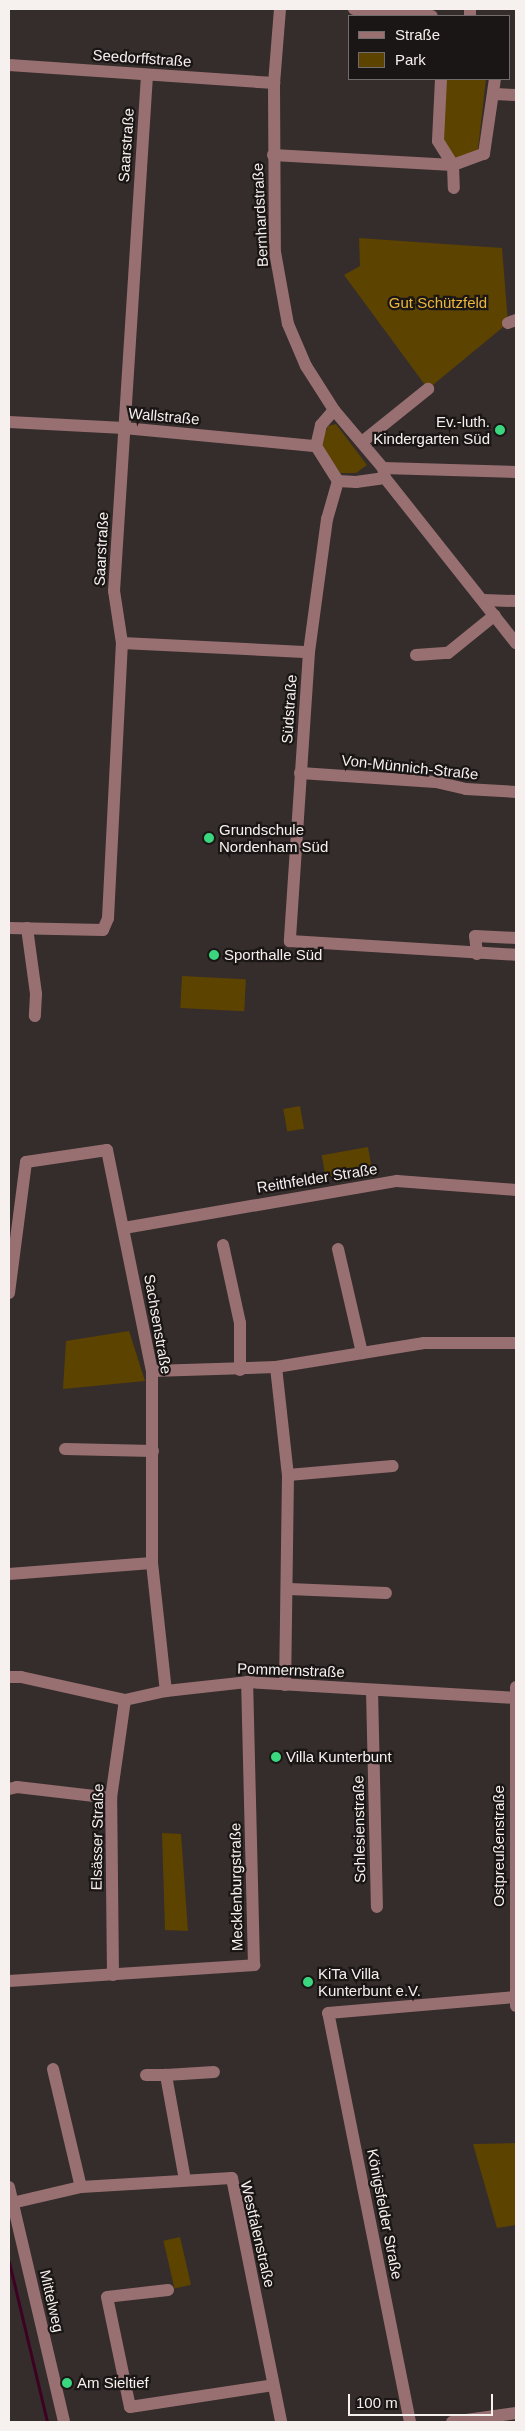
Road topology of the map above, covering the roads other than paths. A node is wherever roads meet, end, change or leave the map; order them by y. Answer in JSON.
{"nodes":[{"id":1,"x":280,"y":9,"type":"edge"},
{"id":2,"x":354,"y":9,"type":"edge"},
{"id":3,"x":421,"y":15,"type":"edge"},
{"id":4,"x":9,"y":65,"type":"edge"},
{"id":5,"x":147,"y":75,"type":"junction"},
{"id":6,"x":442,"y":80,"type":"edge"},
{"id":7,"x":495,"y":80,"type":"edge"},
{"id":8,"x":274,"y":83,"type":"junction"},
{"id":9,"x":495,"y":94,"type":"junction"},
{"id":10,"x":516,"y":95,"type":"edge"},
{"id":11,"x":273,"y":155,"type":"junction"},
{"id":12,"x":453,"y":165,"type":"junction"},
{"id":13,"x":454,"y":188,"type":"dead end"},
{"id":14,"x":428,"y":390,"type":"dead end"},
{"id":15,"x":334,"y":410,"type":"junction"},
{"id":16,"x":9,"y":422,"type":"edge"},
{"id":17,"x":124,"y":428,"type":"junction"},
{"id":18,"x":362,"y":442,"type":"junction"},
{"id":19,"x":316,"y":446,"type":"junction"},
{"id":20,"x":516,"y":472,"type":"edge"},
{"id":21,"x":384,"y":473,"type":"junction"},
{"id":22,"x":338,"y":481,"type":"junction"},
{"id":23,"x":484,"y":600,"type":"junction"},
{"id":24,"x":516,"y":601,"type":"edge"},
{"id":25,"x":495,"y":615,"type":"junction"},
{"id":26,"x":122,"y":643,"type":"junction"},
{"id":27,"x":516,"y":644,"type":"edge"},
{"id":28,"x":309,"y":652,"type":"junction"},
{"id":29,"x":416,"y":655,"type":"dead end"},
{"id":30,"x":300,"y":773,"type":"junction"},
{"id":31,"x":516,"y":792,"type":"edge"},
{"id":32,"x":9,"y":928,"type":"edge"},
{"id":33,"x":27,"y":928,"type":"junction"},
{"id":34,"x":516,"y":938,"type":"edge"},
{"id":35,"x":477,"y":954,"type":"junction"},
{"id":36,"x":516,"y":955,"type":"edge"},
{"id":37,"x":35,"y":1016,"type":"dead end"},
{"id":38,"x":516,"y":1190,"type":"edge"},
{"id":39,"x":124,"y":1228,"type":"junction"},
{"id":40,"x":223,"y":1245,"type":"dead end"},
{"id":41,"x":338,"y":1249,"type":"dead end"},
{"id":42,"x":11,"y":1265,"type":"edge"},
{"id":43,"x":9,"y":1293,"type":"edge"},
{"id":44,"x":516,"y":1343,"type":"edge"},
{"id":45,"x":362,"y":1353,"type":"junction"},
{"id":46,"x":276,"y":1368,"type":"junction"},
{"id":47,"x":240,"y":1370,"type":"junction"},
{"id":48,"x":152,"y":1371,"type":"junction"},
{"id":49,"x":65,"y":1449,"type":"dead end"},
{"id":50,"x":153,"y":1451,"type":"junction"},
{"id":51,"x":393,"y":1466,"type":"dead end"},
{"id":52,"x":288,"y":1475,"type":"junction"},
{"id":53,"x":152,"y":1563,"type":"junction"},
{"id":54,"x":9,"y":1574,"type":"edge"},
{"id":55,"x":289,"y":1589,"type":"junction"},
{"id":56,"x":386,"y":1593,"type":"dead end"},
{"id":57,"x":9,"y":1677,"type":"edge"},
{"id":58,"x":248,"y":1682,"type":"junction"},
{"id":59,"x":285,"y":1685,"type":"junction"},
{"id":60,"x":372,"y":1690,"type":"junction"},
{"id":61,"x":166,"y":1692,"type":"junction"},
{"id":62,"x":516,"y":1695,"type":"edge"},
{"id":63,"x":125,"y":1700,"type":"junction"},
{"id":64,"x":9,"y":1789,"type":"edge"},
{"id":65,"x":111,"y":1798,"type":"junction"},
{"id":66,"x":377,"y":1906,"type":"dead end"},
{"id":67,"x":113,"y":1975,"type":"junction"},
{"id":68,"x":9,"y":1981,"type":"edge"},
{"id":69,"x":516,"y":2000,"type":"edge"},
{"id":70,"x":53,"y":2069,"type":"dead end"},
{"id":71,"x":214,"y":2072,"type":"dead end"},
{"id":72,"x":146,"y":2075,"type":"dead end"},
{"id":73,"x":166,"y":2075,"type":"junction"},
{"id":74,"x":185,"y":2180,"type":"junction"},
{"id":75,"x":9,"y":2187,"type":"edge"},
{"id":76,"x":81,"y":2187,"type":"junction"},
{"id":77,"x":12,"y":2203,"type":"junction"},
{"id":78,"x":168,"y":2290,"type":"dead end"},
{"id":79,"x":273,"y":2385,"type":"junction"},
{"id":80,"x":516,"y":2413,"type":"edge"},
{"id":81,"x":64,"y":2422,"type":"edge"},
{"id":82,"x":281,"y":2422,"type":"edge"},
{"id":83,"x":410,"y":2422,"type":"edge"},
{"id":84,"x":452,"y":2422,"type":"edge"}],
"edges":[{"from":1,"to":8,"type":"street","name":"Bernhardstraße"},
{"from":2,"to":3,"type":"street"},
{"from":4,"to":5,"type":"street","name":"Seedorffstraße"},
{"from":5,"to":8,"type":"street","name":"Seedorffstraße"},
{"from":5,"to":17,"type":"street","name":"Saarstraße"},
{"from":6,"to":12,"type":"street"},
{"from":7,"to":9,"type":"street"},
{"from":8,"to":11,"type":"street","name":"Bernhardstraße"},
{"from":9,"to":10,"type":"street"},
{"from":9,"to":12,"type":"street"},
{"from":11,"to":12,"type":"street"},
{"from":11,"to":15,"type":"street","name":"Bernhardstraße"},
{"from":12,"to":13,"type":"street"},
{"from":14,"to":18,"type":"street"},
{"from":15,"to":18,"type":"street","name":"Bernhardstraße"},
{"from":15,"to":19,"type":"street"},
{"from":16,"to":17,"type":"street","name":"Wallstraße"},
{"from":17,"to":19,"type":"street","name":"Wallstraße"},
{"from":17,"to":26,"type":"street","name":"Saarstraße"},
{"from":18,"to":21,"type":"street","name":"Bernhardstraße"},
{"from":19,"to":22,"type":"street"},
{"from":20,"to":21,"type":"street"},
{"from":21,"to":22,"type":"street"},
{"from":21,"to":23,"type":"street","name":"Bernhardstraße"},
{"from":22,"to":28,"type":"street","name":"Südstraße"},
{"from":23,"to":24,"type":"street"},
{"from":23,"to":25,"type":"street","name":"Bernhardstraße"},
{"from":25,"to":27,"type":"street","name":"Bernhardstraße"},
{"from":25,"to":29,"type":"street"},
{"from":26,"to":28,"type":"street"},
{"from":26,"to":33,"type":"street","name":"Saarstraße"},
{"from":28,"to":30,"type":"street","name":"Südstraße"},
{"from":30,"to":31,"type":"street","name":"Von-Münnich-Straße"},
{"from":30,"to":35,"type":"street","name":"Südstraße"},
{"from":32,"to":33,"type":"street","name":"Saarstraße"},
{"from":33,"to":37,"type":"street"},
{"from":34,"to":35,"type":"street"},
{"from":35,"to":36,"type":"street"},
{"from":38,"to":39,"type":"street","name":"Reithfelder Straße"},
{"from":39,"to":42,"type":"street","name":"Sachsenstraße"},
{"from":39,"to":48,"type":"street","name":"Sachsenstraße"},
{"from":40,"to":47,"type":"street"},
{"from":41,"to":45,"type":"street"},
{"from":42,"to":43,"type":"street","name":"Sachsenstraße"},
{"from":44,"to":45,"type":"street"},
{"from":45,"to":46,"type":"street"},
{"from":46,"to":47,"type":"street"},
{"from":46,"to":52,"type":"street"},
{"from":47,"to":48,"type":"street"},
{"from":48,"to":50,"type":"street","name":"Sachsenstraße"},
{"from":49,"to":50,"type":"street"},
{"from":50,"to":53,"type":"street","name":"Sachsenstraße"},
{"from":51,"to":52,"type":"street"},
{"from":52,"to":55,"type":"street"},
{"from":53,"to":54,"type":"street"},
{"from":53,"to":61,"type":"street","name":"Sachsenstraße"},
{"from":55,"to":56,"type":"street"},
{"from":55,"to":59,"type":"street"},
{"from":57,"to":63,"type":"street","name":"Pommernstraße"},
{"from":58,"to":59,"type":"street","name":"Pommernstraße"},
{"from":58,"to":61,"type":"street","name":"Pommernstraße"},
{"from":58,"to":67,"type":"street","name":"Mecklenburgstraße"},
{"from":59,"to":60,"type":"street","name":"Pommernstraße"},
{"from":60,"to":62,"type":"street","name":"Pommernstraße"},
{"from":60,"to":66,"type":"street","name":"Schlesienstraße"},
{"from":61,"to":63,"type":"street","name":"Pommernstraße"},
{"from":62,"to":69,"type":"street","name":"Ostpreußenstraße"},
{"from":63,"to":65,"type":"street","name":"Elsässer Straße"},
{"from":64,"to":65,"type":"street"},
{"from":65,"to":67,"type":"street","name":"Elsässer Straße"},
{"from":67,"to":68,"type":"street","name":"Mecklenburgstraße"},
{"from":69,"to":83,"type":"street","name":"Königsfelder Straße"},
{"from":70,"to":76,"type":"street"},
{"from":71,"to":73,"type":"street"},
{"from":72,"to":73,"type":"street"},
{"from":73,"to":74,"type":"street"},
{"from":74,"to":76,"type":"street","name":"Westfalenstraße"},
{"from":74,"to":79,"type":"street","name":"Westfalenstraße"},
{"from":75,"to":77,"type":"street","name":"Mittelweg"},
{"from":76,"to":77,"type":"street","name":"Westfalenstraße"},
{"from":77,"to":81,"type":"street","name":"Mittelweg"},
{"from":78,"to":79,"type":"street"},
{"from":79,"to":82,"type":"street","name":"Westfalenstraße"},
{"from":80,"to":84,"type":"street"}]}
